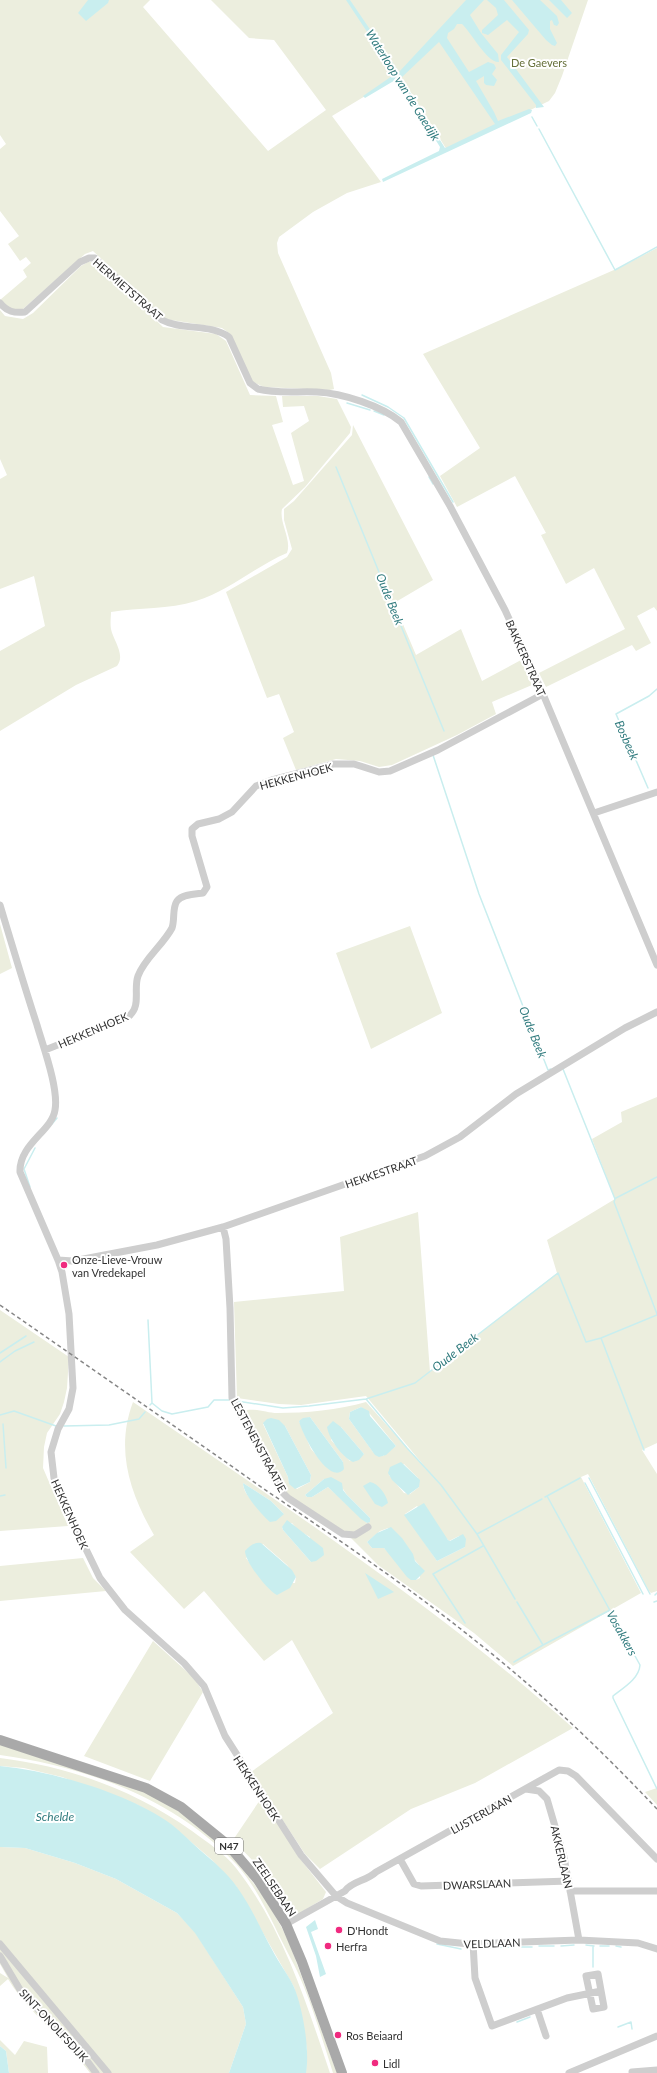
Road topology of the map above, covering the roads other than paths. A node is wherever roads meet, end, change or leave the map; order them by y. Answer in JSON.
{"nodes":[{"id":1,"x":0,"y":303,"type":"edge"},
{"id":2,"x":340,"y":396,"type":"joint"},
{"id":3,"x":543,"y":694,"type":"junction"},
{"id":4,"x":657,"y":792,"type":"edge"},
{"id":5,"x":594,"y":813,"type":"junction"},
{"id":6,"x":0,"y":905,"type":"edge"},
{"id":7,"x":657,"y":965,"type":"edge"},
{"id":8,"x":657,"y":1012,"type":"edge"},
{"id":9,"x":45,"y":1050,"type":"junction"},
{"id":10,"x":223,"y":1227,"type":"junction"},
{"id":11,"x":58,"y":1260,"type":"junction"},
{"id":12,"x":73,"y":1261,"type":"junction"},
{"id":13,"x":62,"y":1272,"type":"junction"},
{"id":14,"x":368,"y":1527,"type":"dead end"},
{"id":15,"x":0,"y":1740,"type":"edge"},
{"id":16,"x":526,"y":1789,"type":"junction"},
{"id":17,"x":400,"y":1859,"type":"junction"},
{"id":18,"x":657,"y":1859,"type":"edge"},
{"id":19,"x":569,"y":1881,"type":"junction"},
{"id":20,"x":570,"y":1891,"type":"junction"},
{"id":21,"x":657,"y":1891,"type":"edge"},
{"id":22,"x":336,"y":1896,"type":"junction"},
{"id":23,"x":286,"y":1924,"type":"junction"},
{"id":24,"x":579,"y":1940,"type":"junction"},
{"id":25,"x":473,"y":1943,"type":"junction"},
{"id":26,"x":0,"y":1944,"type":"edge"},
{"id":27,"x":657,"y":1948,"type":"edge"},
{"id":28,"x":0,"y":1956,"type":"edge"},
{"id":29,"x":601,"y":1991,"type":"junction"},
{"id":30,"x":590,"y":1994,"type":"junction"},
{"id":31,"x":537,"y":2009,"type":"junction"},
{"id":32,"x":546,"y":2036,"type":"dead end"},
{"id":33,"x":657,"y":2036,"type":"edge"},
{"id":34,"x":657,"y":2070,"type":"edge"},
{"id":35,"x":632,"y":2072,"type":"dead end"},
{"id":36,"x":96,"y":2073,"type":"edge"},
{"id":37,"x":108,"y":2073,"type":"edge"},
{"id":38,"x":342,"y":2073,"type":"edge"},
{"id":39,"x":569,"y":2073,"type":"edge"}],
"edges":[{"from":1,"to":2,"type":"street","name":"HERMIETSTRAAT"},
{"from":2,"to":3,"type":"street","name":"BAKKERSTRAAT"},
{"from":3,"to":5,"type":"street","name":"BAKKERSTRAAT"},
{"from":3,"to":9,"type":"street","name":"HEKKENHOEK"},
{"from":4,"to":5,"type":"street"},
{"from":5,"to":7,"type":"street","name":"BAKKERSTRAAT"},
{"from":6,"to":9,"type":"street","name":"HEKKENHOEK"},
{"from":8,"to":10,"type":"street","name":"HEKKESTRAAT"},
{"from":9,"to":11,"type":"street","name":"HEKKENHOEK"},
{"from":10,"to":12,"type":"street","name":"HEKKESTRAAT"},
{"from":10,"to":14,"type":"street","name":"LESTENENSTRAATJE"},
{"from":11,"to":12,"type":"street","name":"HEKKESTRAAT"},
{"from":11,"to":13,"type":"street","name":"HEKKENHOEK"},
{"from":12,"to":13,"type":"street"},
{"from":13,"to":22,"type":"street","name":"HEKKENHOEK"},
{"from":15,"to":23,"type":"main road","name":"ZEELSEBAAN","number":"N47"},
{"from":16,"to":17,"type":"street","name":"LIJSTERLAAN"},
{"from":16,"to":18,"type":"street","name":"LIJSTERLAAN"},
{"from":16,"to":19,"type":"street","name":"AKKERLAAN"},
{"from":17,"to":19,"type":"street","name":"DWARSLAAN"},
{"from":17,"to":22,"type":"street","name":"LIJSTERLAAN"},
{"from":19,"to":20,"type":"street","name":"AKKERLAAN"},
{"from":20,"to":21,"type":"street"},
{"from":20,"to":24,"type":"street","name":"AKKERLAAN"},
{"from":22,"to":23,"type":"street","name":"LIJSTERLAAN"},
{"from":22,"to":25,"type":"street","name":"VELDLAAN"},
{"from":23,"to":38,"type":"main road","name":"ZEELSEBAAN","number":"N47"},
{"from":24,"to":25,"type":"street","name":"VELDLAAN"},
{"from":24,"to":27,"type":"street","name":"VELDLAAN"},
{"from":25,"to":31,"type":"street"},
{"from":26,"to":37,"type":"street"},
{"from":28,"to":36,"type":"street","name":"SINT-ONOLFSDIJK"},
{"from":29,"to":30,"type":"street"},
{"from":29,"to":30,"type":"street"},
{"from":29,"to":30,"type":"street"},
{"from":30,"to":31,"type":"street"},
{"from":31,"to":32,"type":"street"},
{"from":33,"to":39,"type":"street"},
{"from":34,"to":35,"type":"street"}]}
